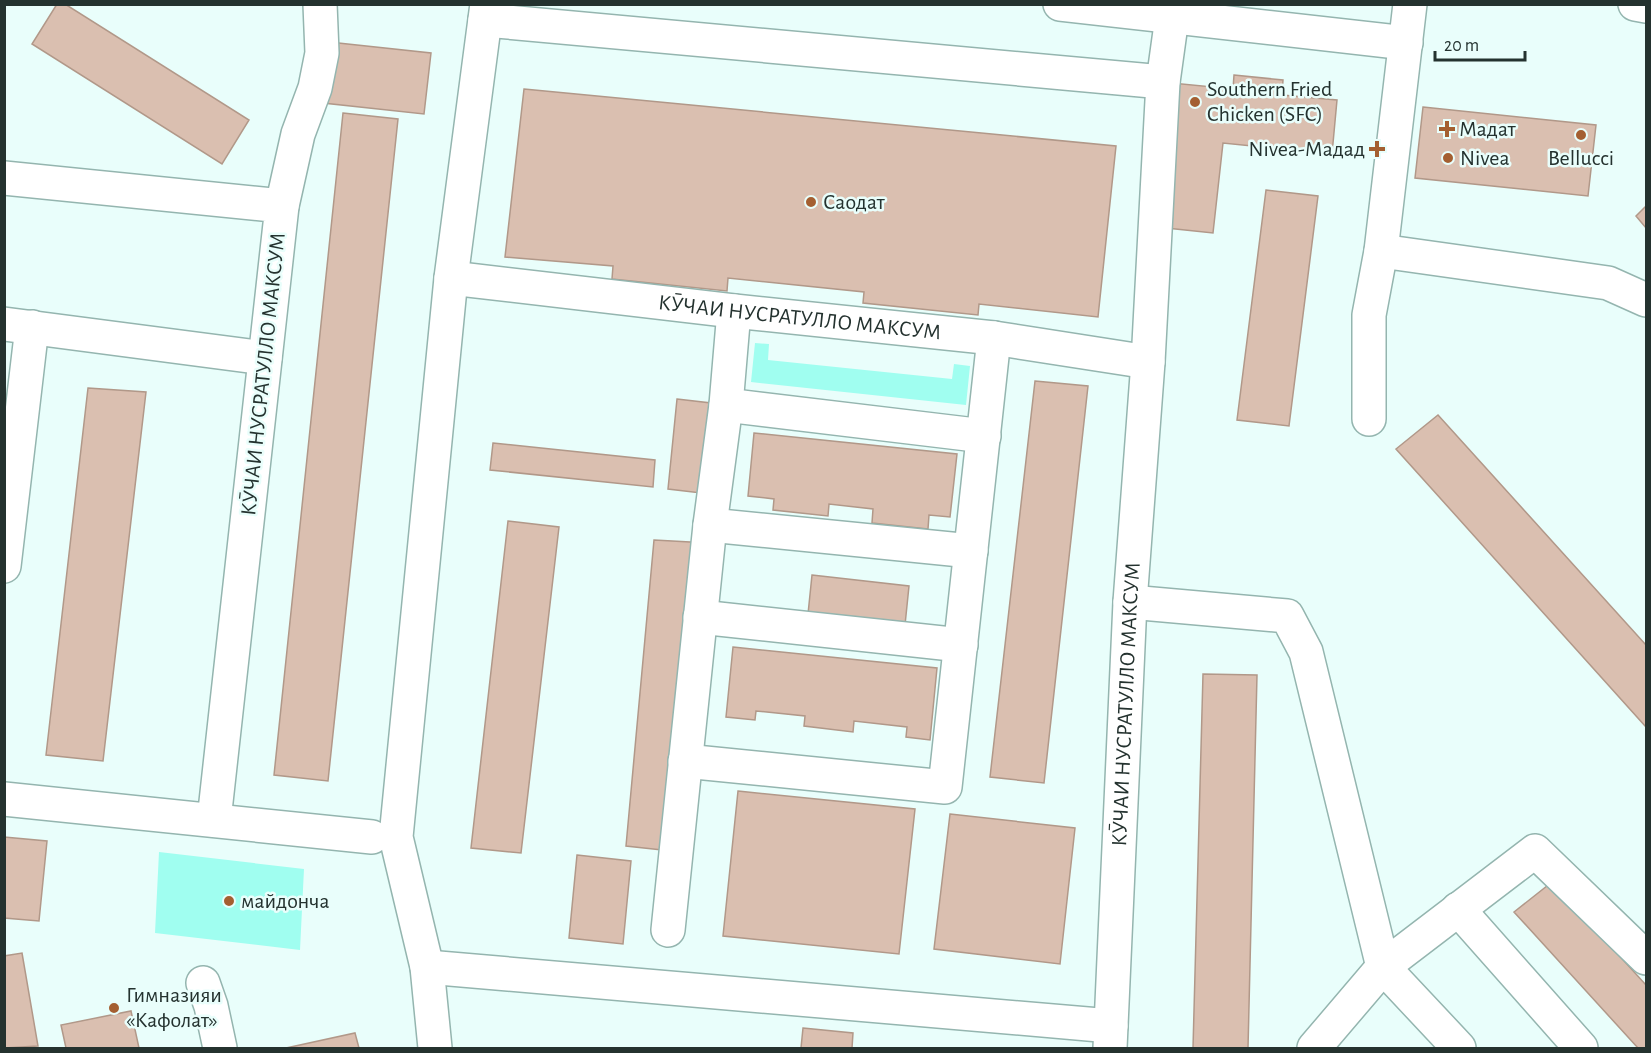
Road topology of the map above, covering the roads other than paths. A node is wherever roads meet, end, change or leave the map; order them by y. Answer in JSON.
{"nodes":[{"id":1,"x":320,"y":4,"type":"edge"},
{"id":2,"x":1060,"y":4,"type":"edge"},
{"id":3,"x":1410,"y":4,"type":"edge"},
{"id":4,"x":1635,"y":4,"type":"edge"},
{"id":5,"x":1647,"y":6,"type":"edge"},
{"id":6,"x":486,"y":12,"type":"edge"},
{"id":7,"x":1173,"y":18,"type":"junction"},
{"id":8,"x":1406,"y":43,"type":"junction"},
{"id":9,"x":1163,"y":82,"type":"junction"},
{"id":10,"x":4,"y":178,"type":"edge"},
{"id":11,"x":282,"y":206,"type":"junction"},
{"id":12,"x":1382,"y":251,"type":"junction"},
{"id":13,"x":451,"y":278,"type":"junction"},
{"id":14,"x":1647,"y":300,"type":"edge"},
{"id":15,"x":734,"y":311,"type":"junction"},
{"id":16,"x":18,"y":326,"type":"edge"},
{"id":17,"x":994,"y":338,"type":"junction"},
{"id":18,"x":265,"y":358,"type":"junction"},
{"id":19,"x":1148,"y":362,"type":"junction"},
{"id":20,"x":726,"y":405,"type":"junction"},
{"id":21,"x":1369,"y":418,"type":"dead end"},
{"id":22,"x":984,"y":436,"type":"junction"},
{"id":23,"x":710,"y":525,"type":"junction"},
{"id":24,"x":971,"y":551,"type":"junction"},
{"id":25,"x":4,"y":566,"type":"edge"},
{"id":26,"x":1130,"y":602,"type":"junction"},
{"id":27,"x":700,"y":617,"type":"junction"},
{"id":28,"x":961,"y":645,"type":"junction"},
{"id":29,"x":685,"y":761,"type":"junction"},
{"id":30,"x":4,"y":800,"type":"edge"},
{"id":31,"x":214,"y":820,"type":"junction"},
{"id":32,"x":372,"y":837,"type":"dead end"},
{"id":33,"x":1458,"y":909,"type":"junction"},
{"id":34,"x":668,"y":930,"type":"dead end"},
{"id":35,"x":1647,"y":958,"type":"edge"},
{"id":36,"x":427,"y":967,"type":"junction"},
{"id":37,"x":1383,"y":967,"type":"junction"},
{"id":38,"x":202,"y":983,"type":"dead end"},
{"id":39,"x":1111,"y":1037,"type":"edge"},
{"id":40,"x":220,"y":1048,"type":"edge"},
{"id":41,"x":435,"y":1048,"type":"edge"},
{"id":42,"x":1314,"y":1048,"type":"edge"},
{"id":43,"x":1459,"y":1048,"type":"edge"},
{"id":44,"x":1581,"y":1048,"type":"edge"}],
"edges":[{"from":1,"to":11,"type":"street"},
{"from":2,"to":7,"type":"street"},
{"from":3,"to":8,"type":"street"},
{"from":4,"to":5,"type":"street"},
{"from":6,"to":9,"type":"street"},
{"from":6,"to":13,"type":"street"},
{"from":7,"to":8,"type":"street"},
{"from":7,"to":9,"type":"street","name":"КӮЧАИ НУСРАТУЛЛО МАКСУМ"},
{"from":8,"to":12,"type":"street"},
{"from":9,"to":19,"type":"street","name":"КӮЧАИ НУСРАТУЛЛО МАКСУМ"},
{"from":10,"to":11,"type":"street","name":"КӮЧАИ НУСРАТУЛЛО МАКСУМ"},
{"from":11,"to":18,"type":"street","name":"КӮЧАИ НУСРАТУЛЛО МАКСУМ"},
{"from":12,"to":14,"type":"street"},
{"from":12,"to":21,"type":"street"},
{"from":13,"to":15,"type":"street","name":"КӮЧАИ НУСРАТУЛЛО МАКСУМ"},
{"from":13,"to":36,"type":"street"},
{"from":15,"to":17,"type":"street","name":"КӮЧАИ НУСРАТУЛЛО МАКСУМ"},
{"from":15,"to":20,"type":"street"},
{"from":16,"to":18,"type":"street"},
{"from":16,"to":25,"type":"street"},
{"from":17,"to":19,"type":"street","name":"КӮЧАИ НУСРАТУЛЛО МАКСУМ"},
{"from":17,"to":22,"type":"street"},
{"from":18,"to":31,"type":"street","name":"КӮЧАИ НУСРАТУЛЛО МАКСУМ"},
{"from":19,"to":26,"type":"street","name":"КӮЧАИ НУСРАТУЛЛО МАКСУМ"},
{"from":20,"to":22,"type":"street"},
{"from":20,"to":23,"type":"street"},
{"from":22,"to":24,"type":"street"},
{"from":23,"to":24,"type":"street"},
{"from":23,"to":27,"type":"street"},
{"from":24,"to":28,"type":"street"},
{"from":26,"to":37,"type":"street"},
{"from":26,"to":39,"type":"street","name":"КӮЧАИ НУСРАТУЛЛО МАКСУМ"},
{"from":27,"to":28,"type":"street"},
{"from":27,"to":29,"type":"street"},
{"from":28,"to":29,"type":"street"},
{"from":29,"to":34,"type":"street"},
{"from":30,"to":31,"type":"street"},
{"from":31,"to":32,"type":"street"},
{"from":33,"to":35,"type":"street"},
{"from":33,"to":37,"type":"street"},
{"from":33,"to":44,"type":"street"},
{"from":36,"to":39,"type":"street"},
{"from":36,"to":41,"type":"street"},
{"from":37,"to":42,"type":"street"},
{"from":37,"to":43,"type":"street"},
{"from":38,"to":40,"type":"street"}]}
